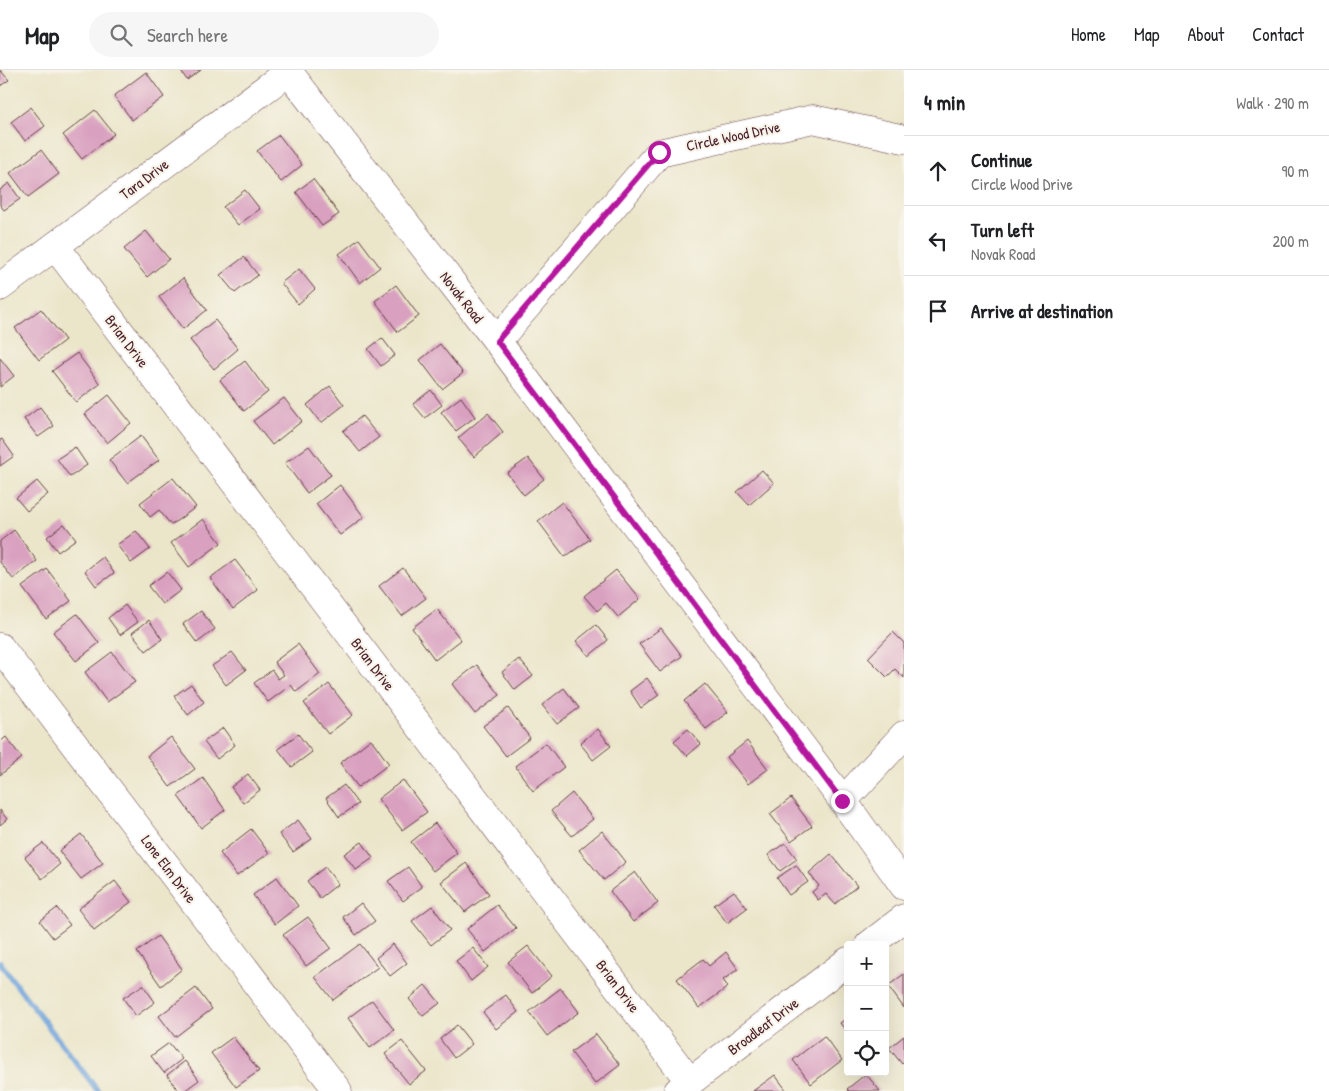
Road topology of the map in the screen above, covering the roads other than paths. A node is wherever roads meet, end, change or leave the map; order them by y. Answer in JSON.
{"nodes":[{"id":1,"x":288,"y":71,"type":"edge"},
{"id":2,"x":904,"y":139,"type":"edge"},
{"id":3,"x":55,"y":246,"type":"junction"},
{"id":4,"x":0,"y":286,"type":"edge"},
{"id":5,"x":497,"y":341,"type":"junction"},
{"id":6,"x":0,"y":647,"type":"edge"},
{"id":7,"x":904,"y":735,"type":"edge"},
{"id":8,"x":842,"y":801,"type":"junction"},
{"id":9,"x":904,"y":886,"type":"edge"},
{"id":10,"x":904,"y":918,"type":"edge"},
{"id":11,"x":874,"y":941,"type":"edge"},
{"id":12,"x":844,"y":964,"type":"edge"},
{"id":13,"x":684,"y":1086,"type":"edge"},
{"id":14,"x":338,"y":1091,"type":"edge"}],
"edges":[{"from":1,"to":3,"type":"street","name":"Tara Drive"},
{"from":1,"to":5,"type":"street","name":"Novak Road"},
{"from":2,"to":5,"type":"street","name":"Circle Wood Drive"},
{"from":3,"to":4,"type":"street","name":"Tara Drive"},
{"from":3,"to":13,"type":"street","name":"Brian Drive"},
{"from":5,"to":8,"type":"street","name":"Novak Road"},
{"from":6,"to":14,"type":"street","name":"Lone Elm Drive"},
{"from":7,"to":8,"type":"street"},
{"from":8,"to":9,"type":"street","name":"Novak Road"},
{"from":10,"to":11,"type":"street"},
{"from":12,"to":13,"type":"street","name":"Broadleaf Drive"}]}
